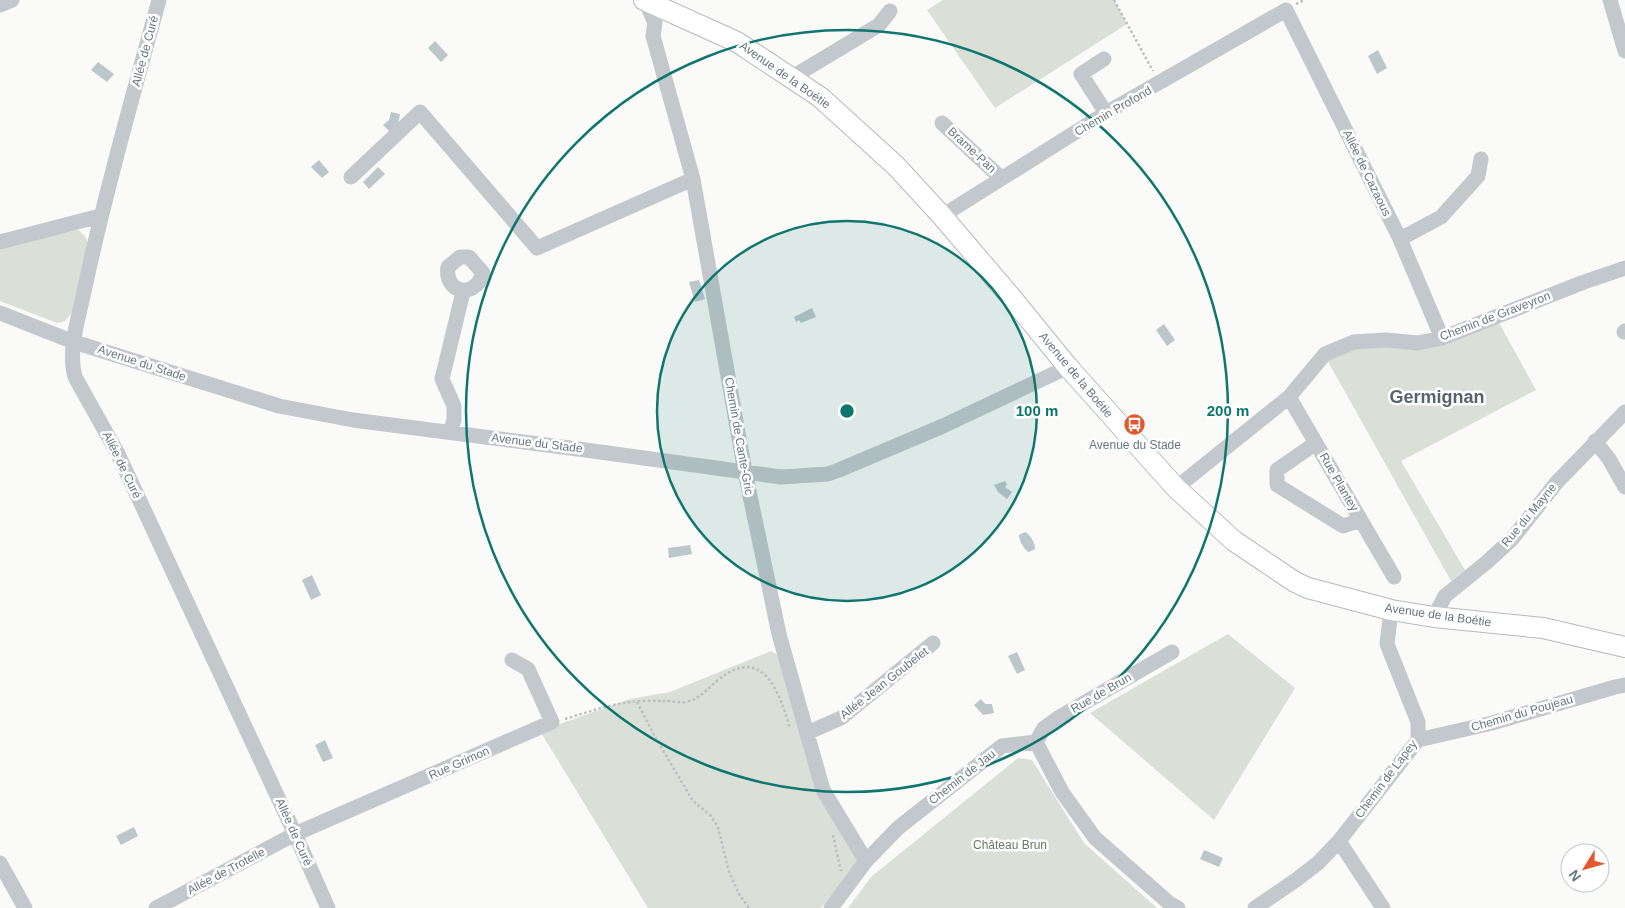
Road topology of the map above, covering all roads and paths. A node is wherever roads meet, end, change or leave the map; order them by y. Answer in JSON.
{"nodes":[{"id":1,"x":12,"y":0,"type":"edge"},
{"id":2,"x":159,"y":0,"type":"edge"},
{"id":3,"x":644,"y":0,"type":"edge"},
{"id":4,"x":1114,"y":0,"type":"edge"},
{"id":5,"x":1610,"y":0,"type":"edge"},
{"id":6,"x":0,"y":5,"type":"edge"},
{"id":7,"x":1286,"y":10,"type":"joint"},
{"id":8,"x":890,"y":11,"type":"dead end"},
{"id":9,"x":1625,"y":51,"type":"edge"},
{"id":10,"x":1104,"y":60,"type":"dead end"},
{"id":11,"x":792,"y":78,"type":"junction"},
{"id":12,"x":1159,"y":84,"type":"junction"},
{"id":13,"x":1106,"y":113,"type":"junction"},
{"id":14,"x":942,"y":123,"type":"dead end"},
{"id":15,"x":1481,"y":159,"type":"dead end"},
{"id":16,"x":350,"y":177,"type":"dead end"},
{"id":17,"x":1001,"y":178,"type":"junction"},
{"id":18,"x":693,"y":179,"type":"junction"},
{"id":19,"x":100,"y":216,"type":"junction"},
{"id":20,"x":942,"y":216,"type":"junction"},
{"id":21,"x":1400,"y":239,"type":"junction"},
{"id":22,"x":0,"y":242,"type":"edge"},
{"id":23,"x":1625,"y":268,"type":"edge"},
{"id":24,"x":463,"y":292,"type":"dead end"},
{"id":25,"x":0,"y":313,"type":"edge"},
{"id":26,"x":1442,"y":338,"type":"junction"},
{"id":27,"x":74,"y":342,"type":"junction"},
{"id":28,"x":1068,"y":367,"type":"junction"},
{"id":29,"x":1289,"y":397,"type":"junction"},
{"id":30,"x":1625,"y":412,"type":"edge"},
{"id":31,"x":450,"y":432,"type":"junction"},
{"id":32,"x":1595,"y":442,"type":"junction"},
{"id":33,"x":1316,"y":443,"type":"junction"},
{"id":34,"x":745,"y":472,"type":"junction"},
{"id":35,"x":1625,"y":487,"type":"edge"},
{"id":36,"x":1176,"y":488,"type":"junction"},
{"id":37,"x":1361,"y":520,"type":"junction"},
{"id":38,"x":1394,"y":577,"type":"dead end"},
{"id":39,"x":1391,"y":610,"type":"junction"},
{"id":40,"x":1434,"y":618,"type":"junction"},
{"id":41,"x":933,"y":643,"type":"dead end"},
{"id":42,"x":1625,"y":647,"type":"edge"},
{"id":43,"x":1172,"y":652,"type":"dead end"},
{"id":44,"x":512,"y":660,"type":"dead end"},
{"id":45,"x":1625,"y":685,"type":"edge"},
{"id":46,"x":637,"y":702,"type":"junction"},
{"id":47,"x":552,"y":722,"type":"junction"},
{"id":48,"x":791,"y":731,"type":"dead end"},
{"id":49,"x":807,"y":733,"type":"junction"},
{"id":50,"x":1418,"y":740,"type":"junction"},
{"id":51,"x":1036,"y":742,"type":"junction"},
{"id":52,"x":831,"y":830,"type":"dead end"},
{"id":53,"x":295,"y":834,"type":"junction"},
{"id":54,"x":1339,"y":841,"type":"junction"},
{"id":55,"x":866,"y":861,"type":"junction"},
{"id":56,"x":0,"y":863,"type":"edge"},
{"id":57,"x":841,"y":872,"type":"dead end"},
{"id":58,"x":25,"y":908,"type":"edge"},
{"id":59,"x":156,"y":908,"type":"edge"},
{"id":60,"x":328,"y":908,"type":"edge"},
{"id":61,"x":749,"y":908,"type":"edge"},
{"id":62,"x":831,"y":908,"type":"edge"},
{"id":63,"x":1178,"y":908,"type":"edge"},
{"id":64,"x":1254,"y":908,"type":"edge"},
{"id":65,"x":1383,"y":908,"type":"edge"}],
"edges":[{"from":1,"to":6,"type":"street"},
{"from":2,"to":19,"type":"street","name":"Allée de Curé"},
{"from":3,"to":11,"type":"main road","name":"Avenue de la Boétie"},
{"from":3,"to":18,"type":"street","name":"Chemin de Cante-Gric"},
{"from":4,"to":12,"type":"path"},
{"from":5,"to":9,"type":"street"},
{"from":7,"to":12,"type":"street","name":"Chemin Profond"},
{"from":7,"to":21,"type":"street","name":"Allée de Cazaous"},
{"from":8,"to":11,"type":"street"},
{"from":10,"to":13,"type":"street"},
{"from":11,"to":20,"type":"main road","name":"Avenue de la Boétie"},
{"from":12,"to":13,"type":"street","name":"Chemin Profond"},
{"from":13,"to":17,"type":"street","name":"Chemin Profond"},
{"from":14,"to":17,"type":"street","name":"Brame-Pan"},
{"from":15,"to":21,"type":"street"},
{"from":16,"to":18,"type":"street"},
{"from":17,"to":20,"type":"street","name":"Chemin Profond"},
{"from":18,"to":34,"type":"street","name":"Chemin de Cante-Gric"},
{"from":19,"to":22,"type":"street"},
{"from":19,"to":27,"type":"street","name":"Allée de Curé"},
{"from":20,"to":28,"type":"main road","name":"Avenue de la Boétie"},
{"from":21,"to":26,"type":"street","name":"Allée de Cazaous"},
{"from":23,"to":26,"type":"street","name":"Chemin de Graveyron"},
{"from":24,"to":31,"type":"street"},
{"from":25,"to":27,"type":"street","name":"Avenue du Stade"},
{"from":26,"to":29,"type":"street","name":"Chemin de Graveyron"},
{"from":27,"to":31,"type":"street","name":"Avenue du Stade"},
{"from":27,"to":53,"type":"street","name":"Allée de Curé"},
{"from":28,"to":34,"type":"street","name":"Avenue du Stade"},
{"from":28,"to":36,"type":"main road","name":"Avenue de la Boétie"},
{"from":29,"to":33,"type":"street","name":"Rue Plantey"},
{"from":29,"to":36,"type":"street","name":"Chemin de Graveyron"},
{"from":30,"to":32,"type":"street","name":"Rue du Mayne"},
{"from":31,"to":34,"type":"street","name":"Avenue du Stade"},
{"from":32,"to":35,"type":"street"},
{"from":32,"to":40,"type":"street","name":"Rue du Mayne"},
{"from":33,"to":37,"type":"street","name":"Rue Plantey"},
{"from":33,"to":37,"type":"street","name":"Rue Plantey"},
{"from":34,"to":49,"type":"street","name":"Chemin de Cante-Gric"},
{"from":36,"to":39,"type":"main road","name":"Avenue de la Boétie"},
{"from":37,"to":38,"type":"street","name":"Rue Plantey"},
{"from":39,"to":40,"type":"main road","name":"Avenue de la Boétie"},
{"from":39,"to":50,"type":"street","name":"Chemin de Lapey"},
{"from":40,"to":42,"type":"main road","name":"Avenue de la Boétie"},
{"from":41,"to":49,"type":"street","name":"Allée Jean Goubelet"},
{"from":43,"to":51,"type":"street","name":"Rue de Brun"},
{"from":44,"to":47,"type":"street"},
{"from":45,"to":50,"type":"street","name":"Chemin du Poujeau"},
{"from":46,"to":47,"type":"path"},
{"from":46,"to":48,"type":"path"},
{"from":46,"to":61,"type":"path"},
{"from":47,"to":53,"type":"street","name":"Rue Grimon"},
{"from":49,"to":55,"type":"street","name":"Chemin de Cante-Gric"},
{"from":50,"to":54,"type":"street","name":"Chemin de Lapey"},
{"from":51,"to":55,"type":"street","name":"Chemin de Jau"},
{"from":51,"to":63,"type":"street"},
{"from":52,"to":57,"type":"path"},
{"from":53,"to":59,"type":"street","name":"Allée de Trotelle"},
{"from":53,"to":60,"type":"street","name":"Allée de Curé"},
{"from":54,"to":64,"type":"street","name":"Chemin de Lapey"},
{"from":54,"to":65,"type":"street"},
{"from":55,"to":62,"type":"street","name":"Chemin de Jau"},
{"from":56,"to":58,"type":"street"}]}
